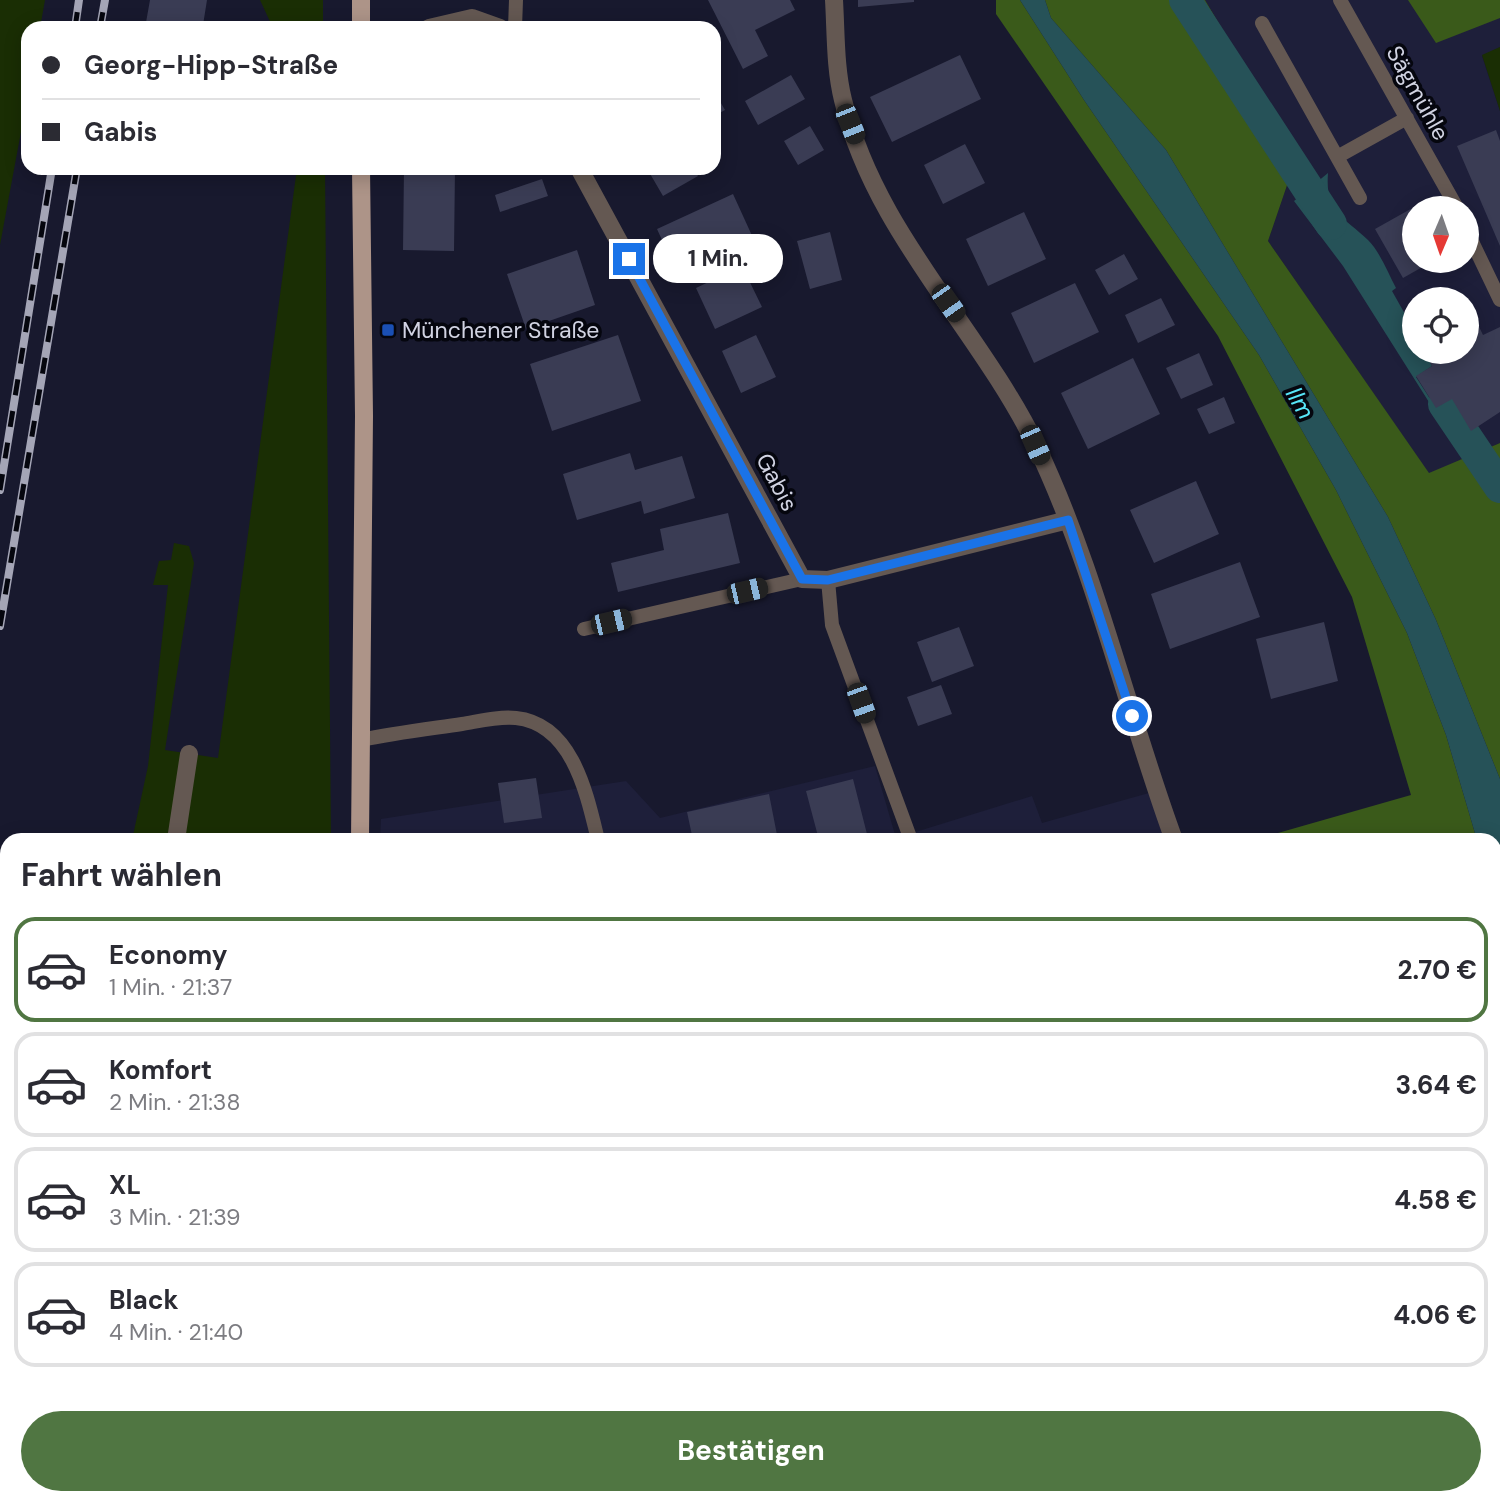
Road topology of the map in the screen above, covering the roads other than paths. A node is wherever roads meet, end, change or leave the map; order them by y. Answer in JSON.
{"nodes":[{"id":1,"x":361,"y":0,"type":"edge"},
{"id":2,"x":516,"y":0,"type":"edge"},
{"id":3,"x":834,"y":0,"type":"edge"},
{"id":4,"x":1340,"y":0,"type":"edge"},
{"id":5,"x":361,"y":21,"type":"edge"},
{"id":6,"x":458,"y":21,"type":"edge"},
{"id":7,"x":480,"y":21,"type":"edge"},
{"id":8,"x":515,"y":21,"type":"edge"},
{"id":9,"x":1262,"y":23,"type":"dead end"},
{"id":10,"x":1407,"y":118,"type":"junction"},
{"id":11,"x":1337,"y":157,"type":"junction"},
{"id":12,"x":361,"y":175,"type":"edge"},
{"id":13,"x":583,"y":175,"type":"edge"},
{"id":14,"x":1450,"y":196,"type":"edge"},
{"id":15,"x":1360,"y":198,"type":"dead end"},
{"id":16,"x":1479,"y":256,"type":"edge"},
{"id":17,"x":1500,"y":300,"type":"edge"},
{"id":18,"x":1068,"y":520,"type":"junction"},
{"id":19,"x":802,"y":579,"type":"junction"},
{"id":20,"x":828,"y":580,"type":"junction"},
{"id":21,"x":584,"y":629,"type":"dead end"},
{"id":22,"x":361,"y":740,"type":"junction"},
{"id":23,"x":189,"y":754,"type":"dead end"},
{"id":24,"x":177,"y":833,"type":"edge"},
{"id":25,"x":360,"y":833,"type":"edge"},
{"id":26,"x":596,"y":833,"type":"edge"},
{"id":27,"x":908,"y":833,"type":"edge"},
{"id":28,"x":1172,"y":833,"type":"edge"}],
"edges":[{"from":1,"to":5,"type":"main road"},
{"from":2,"to":8,"type":"lane"},
{"from":3,"to":18,"type":"street"},
{"from":4,"to":10,"type":"lane","name":"Sägmühle"},
{"from":6,"to":7,"type":"street"},
{"from":9,"to":11,"type":"lane"},
{"from":10,"to":11,"type":"lane"},
{"from":10,"to":14,"type":"lane","name":"Sägmühle"},
{"from":11,"to":15,"type":"lane"},
{"from":12,"to":22,"type":"main road"},
{"from":13,"to":19,"type":"street","name":"Gabis"},
{"from":16,"to":17,"type":"lane"},
{"from":18,"to":20,"type":"street"},
{"from":18,"to":28,"type":"street"},
{"from":19,"to":20,"type":"street"},
{"from":19,"to":21,"type":"lane"},
{"from":20,"to":27,"type":"lane"},
{"from":22,"to":25,"type":"main road"},
{"from":22,"to":26,"type":"lane"},
{"from":23,"to":24,"type":"street"}]}
